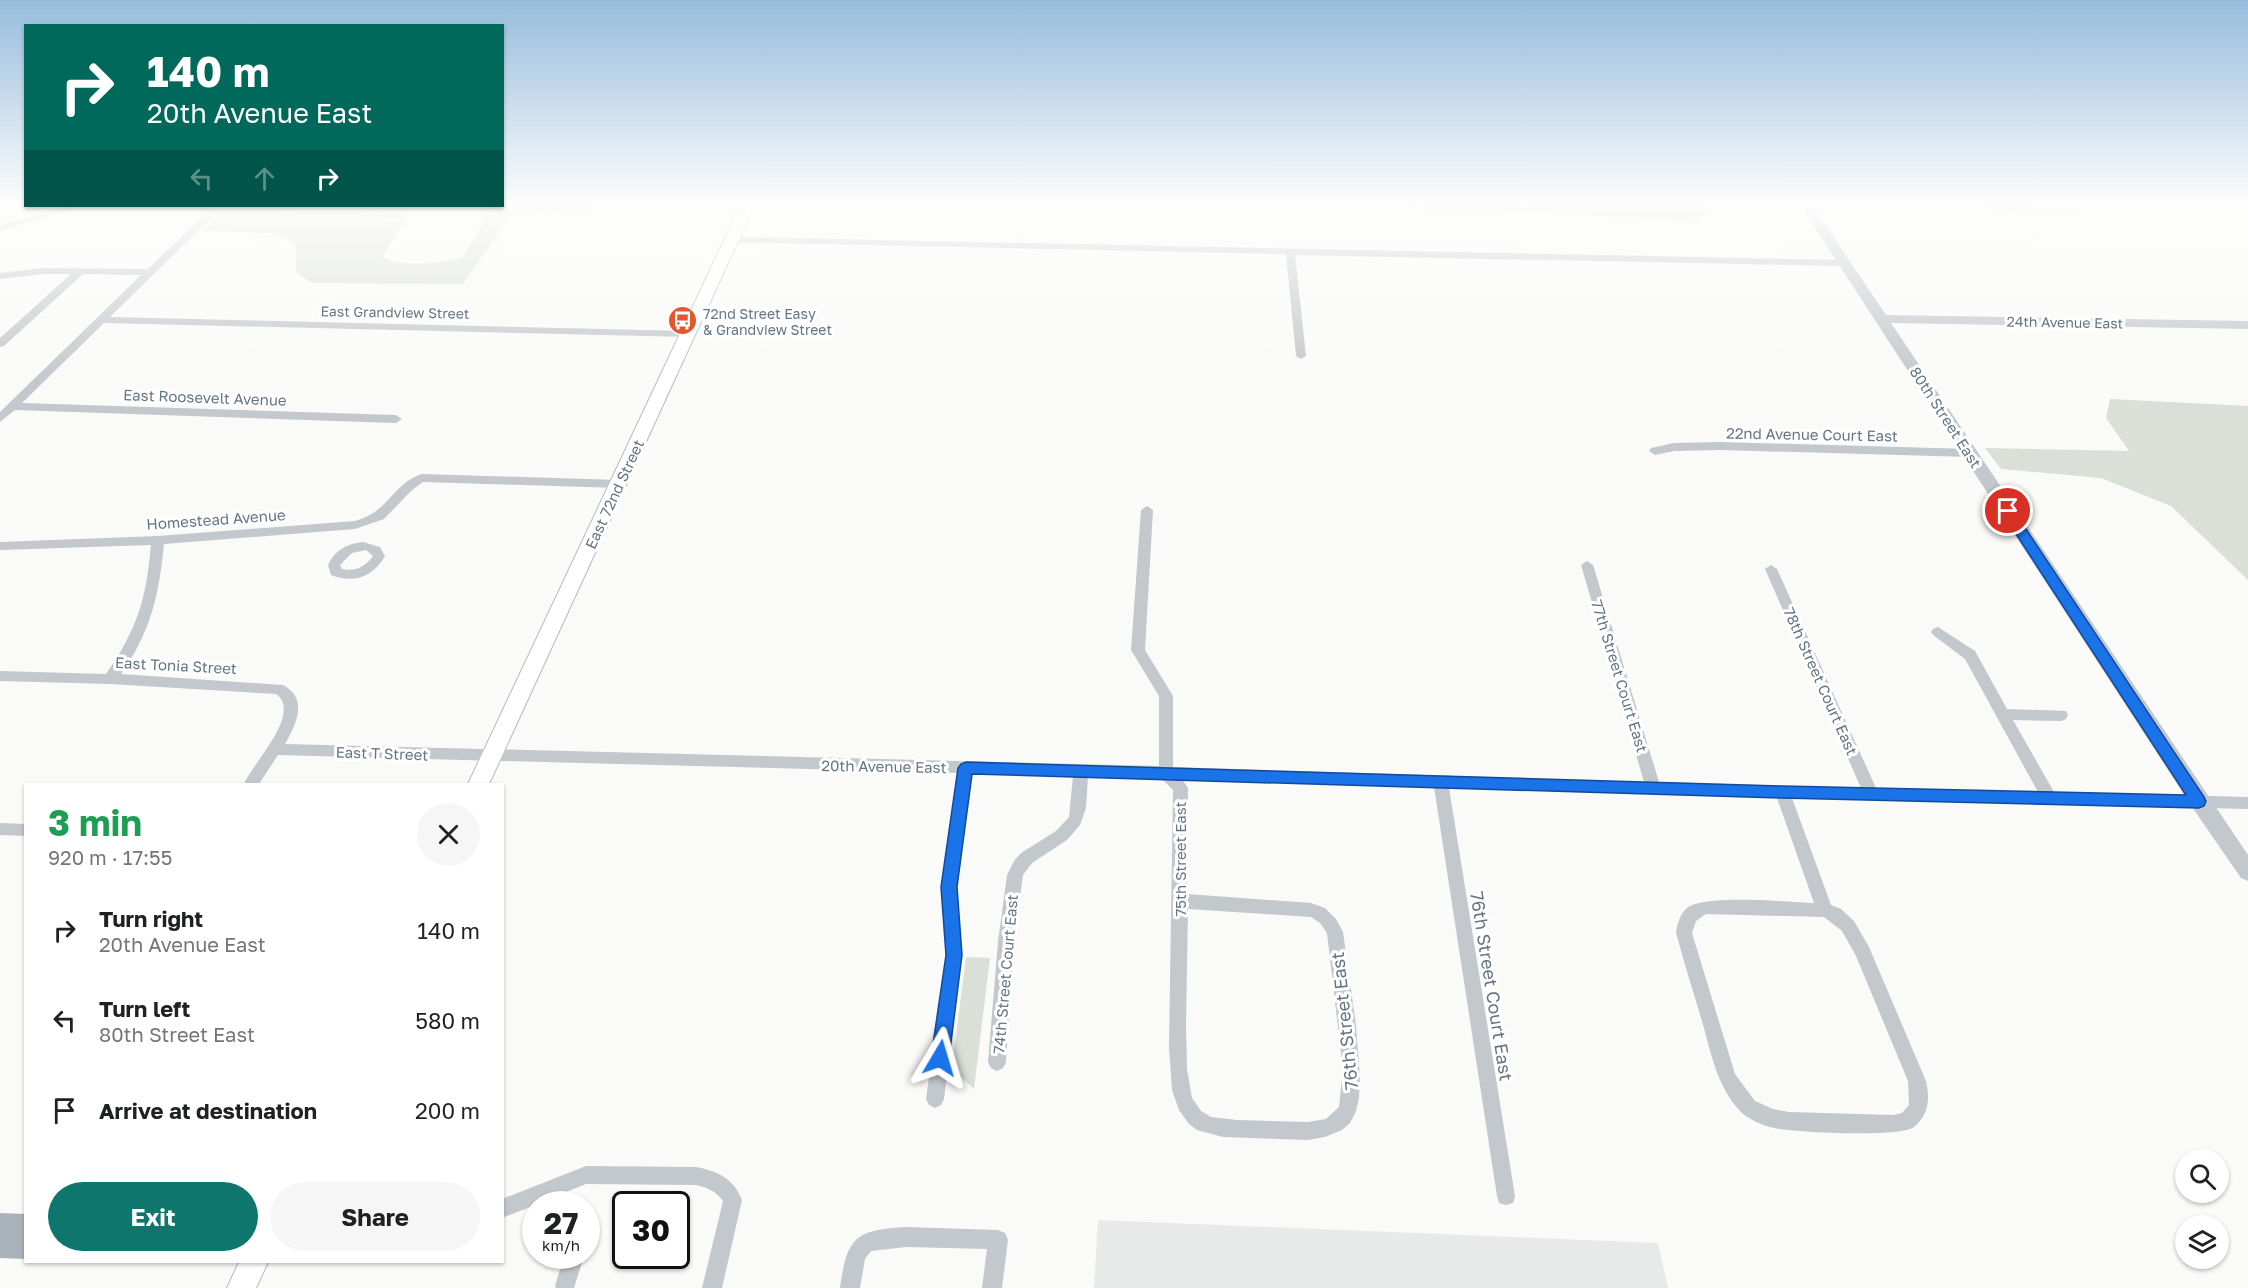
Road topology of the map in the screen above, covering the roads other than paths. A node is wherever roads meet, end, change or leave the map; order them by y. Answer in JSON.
{"nodes":[{"id":1,"x":160,"y":262,"type":"edge"},
{"id":2,"x":722,"y":262,"type":"edge"},
{"id":3,"x":1291,"y":262,"type":"edge"},
{"id":4,"x":1806,"y":262,"type":"edge"},
{"id":5,"x":1844,"y":263,"type":"joint"},
{"id":6,"x":82,"y":270,"type":"junction"},
{"id":7,"x":150,"y":272,"type":"junction"},
{"id":8,"x":0,"y":276,"type":"edge"},
{"id":9,"x":1882,"y":319,"type":"junction"},
{"id":10,"x":102,"y":320,"type":"junction"},
{"id":11,"x":2248,"y":325,"type":"edge"},
{"id":12,"x":688,"y":334,"type":"junction"},
{"id":13,"x":0,"y":344,"type":"edge"},
{"id":14,"x":1301,"y":356,"type":"dead end"},
{"id":15,"x":12,"y":406,"type":"junction"},
{"id":16,"x":0,"y":418,"type":"edge"},
{"id":17,"x":396,"y":418,"type":"dead end"},
{"id":18,"x":1655,"y":451,"type":"dead end"},
{"id":19,"x":1970,"y":453,"type":"junction"},
{"id":20,"x":619,"y":484,"type":"junction"},
{"id":21,"x":1147,"y":510,"type":"dead end"},
{"id":22,"x":355,"y":525,"type":"junction"},
{"id":23,"x":158,"y":540,"type":"junction"},
{"id":24,"x":0,"y":546,"type":"edge"},
{"id":25,"x":355,"y":548,"type":"dead end"},
{"id":26,"x":1587,"y":565,"type":"dead end"},
{"id":27,"x":1771,"y":569,"type":"dead end"},
{"id":28,"x":1938,"y":632,"type":"dead end"},
{"id":29,"x":0,"y":676,"type":"edge"},
{"id":30,"x":110,"y":679,"type":"junction"},
{"id":31,"x":2001,"y":714,"type":"junction"},
{"id":32,"x":2061,"y":715,"type":"dead end"},
{"id":33,"x":272,"y":749,"type":"junction"},
{"id":34,"x":492,"y":756,"type":"junction"},
{"id":35,"x":966,"y":768,"type":"junction"},
{"id":36,"x":1081,"y":770,"type":"junction"},
{"id":37,"x":1166,"y":773,"type":"junction"},
{"id":38,"x":1441,"y":782,"type":"junction"},
{"id":39,"x":252,"y":783,"type":"edge"},
{"id":40,"x":478,"y":783,"type":"edge"},
{"id":41,"x":1653,"y":788,"type":"junction"},
{"id":42,"x":1782,"y":792,"type":"junction"},
{"id":43,"x":1871,"y":793,"type":"junction"},
{"id":44,"x":2049,"y":798,"type":"junction"},
{"id":45,"x":2199,"y":801,"type":"junction"},
{"id":46,"x":2248,"y":803,"type":"edge"},
{"id":47,"x":0,"y":829,"type":"edge"},
{"id":48,"x":24,"y":830,"type":"edge"},
{"id":49,"x":2248,"y":872,"type":"edge"},
{"id":50,"x":1179,"y":901,"type":"junction"},
{"id":51,"x":1825,"y":910,"type":"junction"},
{"id":52,"x":997,"y":1062,"type":"dead end"},
{"id":53,"x":935,"y":1099,"type":"dead end"},
{"id":54,"x":1335,"y":1124,"type":"joint"},
{"id":55,"x":562,"y":1191,"type":"edge"},
{"id":56,"x":1506,"y":1196,"type":"dead end"},
{"id":57,"x":522,"y":1205,"type":"edge"},
{"id":58,"x":504,"y":1209,"type":"edge"},
{"id":59,"x":254,"y":1263,"type":"edge"},
{"id":60,"x":570,"y":1269,"type":"edge"},
{"id":61,"x":565,"y":1286,"type":"dead end"},
{"id":62,"x":242,"y":1288,"type":"edge"},
{"id":63,"x":712,"y":1288,"type":"edge"},
{"id":64,"x":850,"y":1288,"type":"edge"},
{"id":65,"x":992,"y":1288,"type":"edge"}],
"edges":[{"from":1,"to":7,"type":"street"},
{"from":2,"to":12,"type":"main road","name":"East 72nd Street"},
{"from":3,"to":14,"type":"street"},
{"from":4,"to":5,"type":"street"},
{"from":5,"to":9,"type":"street","name":"80th Street East"},
{"from":6,"to":7,"type":"street"},
{"from":6,"to":8,"type":"street"},
{"from":6,"to":13,"type":"street"},
{"from":7,"to":10,"type":"street"},
{"from":9,"to":11,"type":"street","name":"24th Avenue East"},
{"from":9,"to":19,"type":"street","name":"80th Street East"},
{"from":10,"to":12,"type":"street","name":"East Grandview Street"},
{"from":10,"to":15,"type":"street"},
{"from":12,"to":20,"type":"main road","name":"East 72nd Street"},
{"from":15,"to":16,"type":"street"},
{"from":15,"to":17,"type":"street","name":"East Roosevelt Avenue"},
{"from":18,"to":19,"type":"street","name":"22nd Avenue Court East"},
{"from":19,"to":45,"type":"street","name":"80th Street East"},
{"from":20,"to":22,"type":"street","name":"Homestead Avenue"},
{"from":20,"to":34,"type":"main road","name":"East 72nd Street"},
{"from":21,"to":37,"type":"street"},
{"from":22,"to":23,"type":"street","name":"Homestead Avenue"},
{"from":22,"to":25,"type":"street"},
{"from":23,"to":24,"type":"street","name":"Homestead Avenue"},
{"from":23,"to":30,"type":"street"},
{"from":26,"to":41,"type":"street","name":"77th Street Court East"},
{"from":27,"to":43,"type":"street","name":"78th Street Court East"},
{"from":28,"to":31,"type":"street"},
{"from":29,"to":30,"type":"street","name":"East Tonia Street"},
{"from":30,"to":33,"type":"street","name":"East Tonia Street"},
{"from":31,"to":32,"type":"street"},
{"from":31,"to":44,"type":"street"},
{"from":33,"to":34,"type":"street","name":"East T Street"},
{"from":33,"to":39,"type":"street","name":"East Tonia Street"},
{"from":34,"to":35,"type":"street","name":"20th Avenue East"},
{"from":34,"to":40,"type":"main road","name":"East 72nd Street"},
{"from":35,"to":36,"type":"street","name":"20th Avenue East"},
{"from":35,"to":53,"type":"street"},
{"from":36,"to":37,"type":"street","name":"20th Avenue East"},
{"from":36,"to":52,"type":"street","name":"74th Street Court East"},
{"from":37,"to":38,"type":"street","name":"20th Avenue East"},
{"from":37,"to":50,"type":"street","name":"75th Street East"},
{"from":38,"to":41,"type":"street","name":"20th Avenue East"},
{"from":38,"to":56,"type":"street","name":"76th Street Court East"},
{"from":41,"to":42,"type":"street","name":"20th Avenue East"},
{"from":42,"to":43,"type":"street","name":"20th Avenue East"},
{"from":42,"to":51,"type":"street"},
{"from":43,"to":44,"type":"street","name":"20th Avenue East"},
{"from":44,"to":45,"type":"street","name":"20th Avenue East"},
{"from":45,"to":46,"type":"street","name":"20th Avenue East"},
{"from":45,"to":49,"type":"street","name":"80th Street East"},
{"from":47,"to":48,"type":"street"},
{"from":50,"to":54,"type":"street","name":"75th Street East"},
{"from":50,"to":54,"type":"street","name":"76th Street East"},
{"from":51,"to":51,"type":"street"},
{"from":55,"to":63,"type":"street"},
{"from":57,"to":58,"type":"street"},
{"from":59,"to":62,"type":"main road"},
{"from":60,"to":61,"type":"street"},
{"from":64,"to":65,"type":"street"}]}
